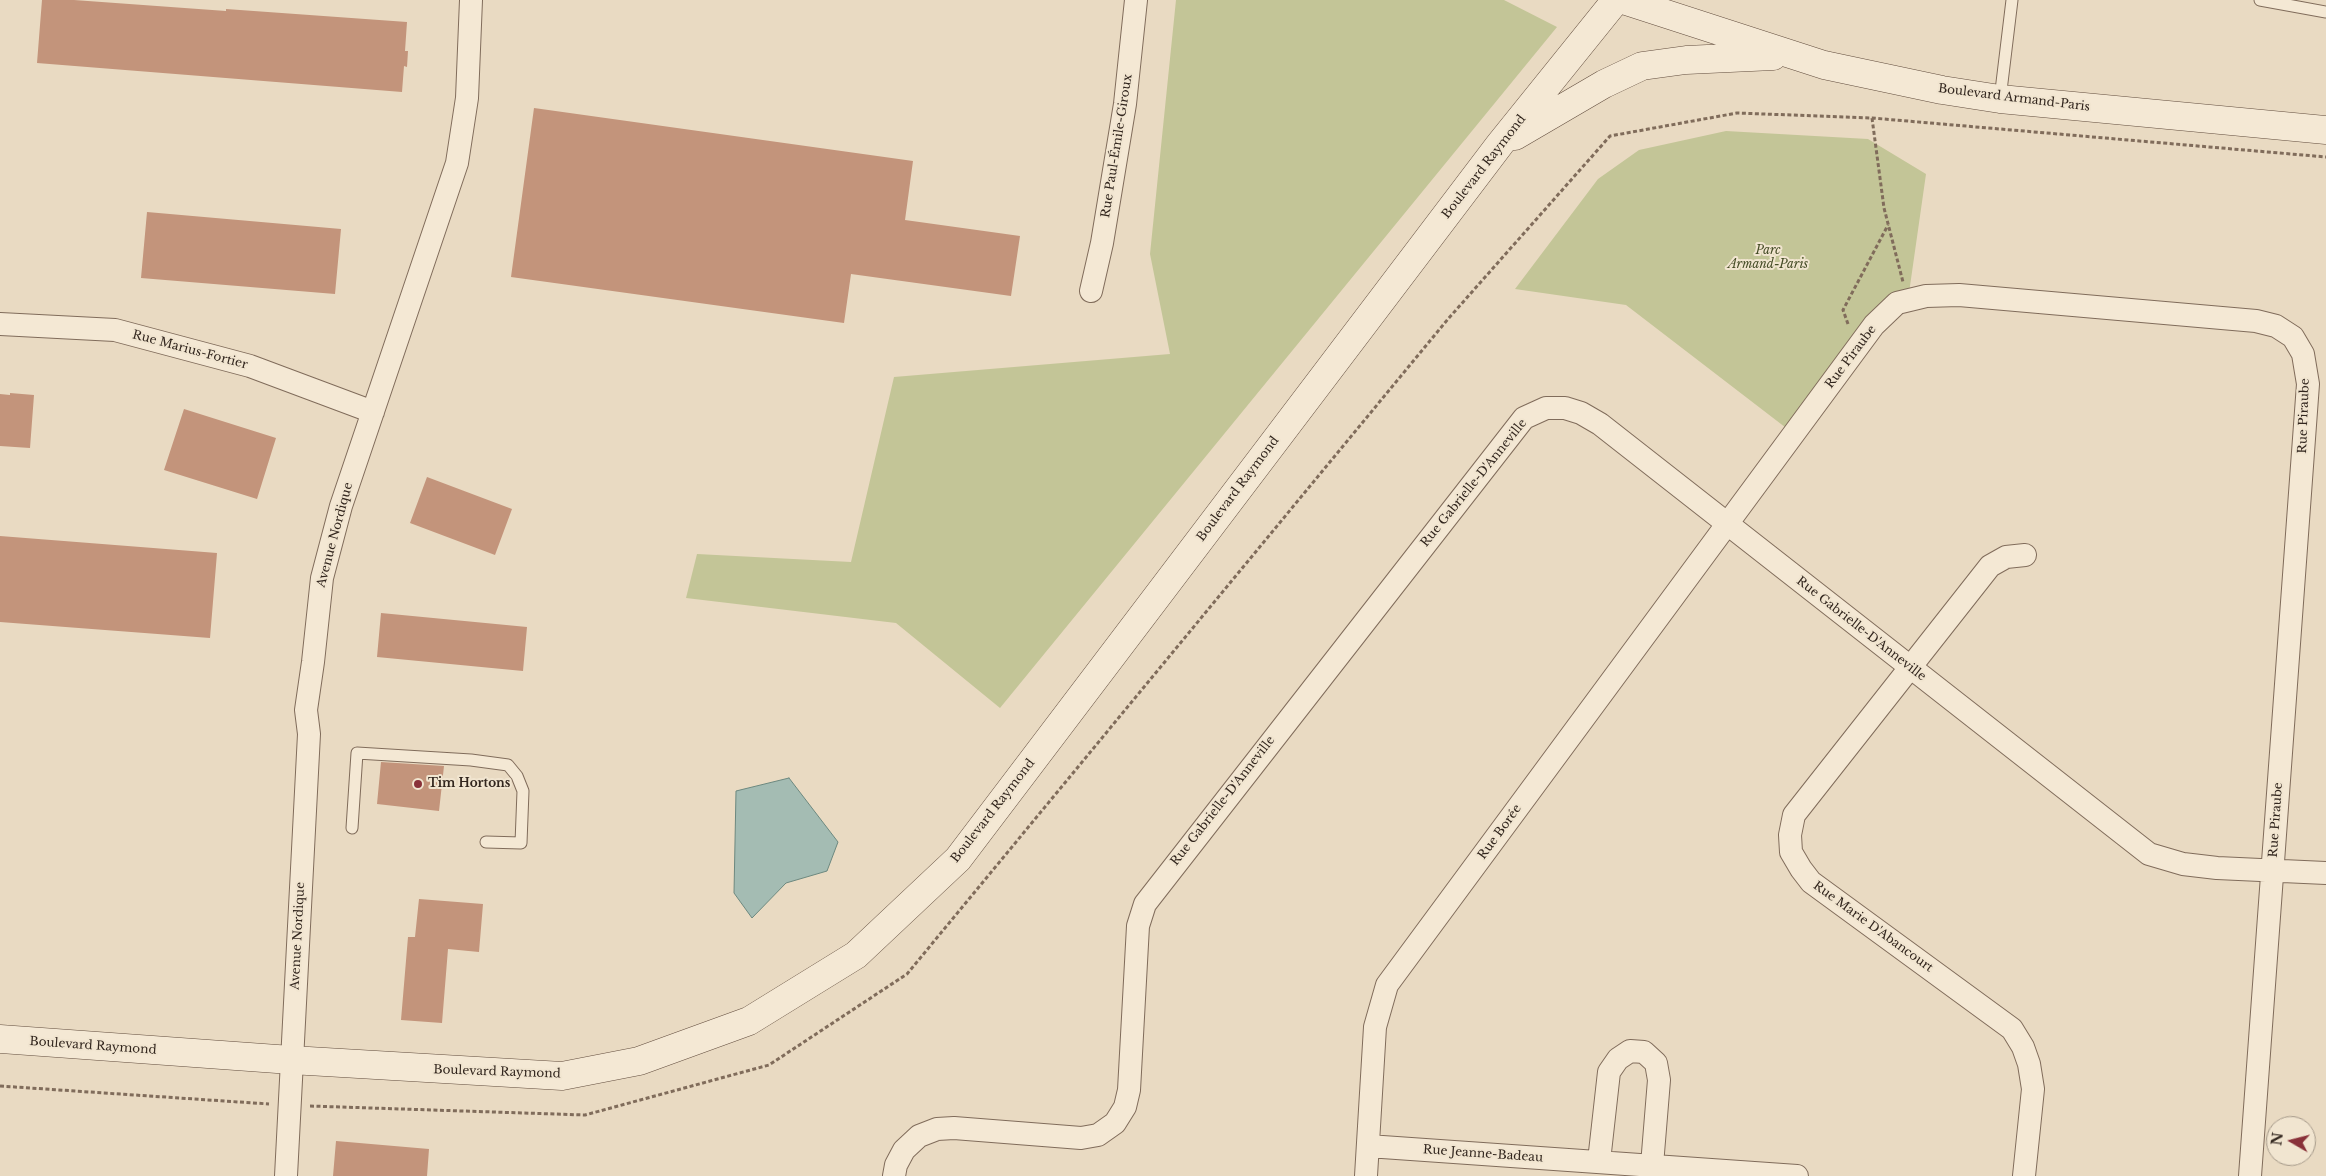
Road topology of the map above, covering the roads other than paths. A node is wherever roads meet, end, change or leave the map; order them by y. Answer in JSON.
{"nodes":[{"id":1,"x":471,"y":0,"type":"edge"},
{"id":2,"x":1136,"y":0,"type":"edge"},
{"id":3,"x":1616,"y":0,"type":"edge"},
{"id":4,"x":1623,"y":0,"type":"edge"},
{"id":5,"x":2012,"y":0,"type":"edge"},
{"id":6,"x":2260,"y":0,"type":"edge"},
{"id":7,"x":2326,"y":12,"type":"edge"},
{"id":8,"x":1790,"y":55,"type":"junction"},
{"id":9,"x":2000,"y":99,"type":"junction"},
{"id":10,"x":2326,"y":130,"type":"edge"},
{"id":11,"x":1500,"y":144,"type":"junction"},
{"id":12,"x":1091,"y":291,"type":"dead end"},
{"id":13,"x":0,"y":324,"type":"edge"},
{"id":14,"x":372,"y":412,"type":"junction"},
{"id":15,"x":1727,"y":524,"type":"junction"},
{"id":16,"x":2026,"y":555,"type":"dead end"},
{"id":17,"x":1910,"y":667,"type":"junction"},
{"id":18,"x":352,"y":828,"type":"dead end"},
{"id":19,"x":486,"y":842,"type":"dead end"},
{"id":20,"x":2272,"y":871,"type":"junction"},
{"id":21,"x":2326,"y":873,"type":"edge"},
{"id":22,"x":0,"y":1039,"type":"edge"},
{"id":23,"x":291,"y":1060,"type":"junction"},
{"id":24,"x":1368,"y":1146,"type":"junction"},
{"id":25,"x":1599,"y":1161,"type":"junction"},
{"id":26,"x":1652,"y":1165,"type":"junction"},
{"id":27,"x":286,"y":1176,"type":"edge"},
{"id":28,"x":894,"y":1176,"type":"edge"},
{"id":29,"x":1366,"y":1176,"type":"edge"},
{"id":30,"x":1797,"y":1176,"type":"edge"},
{"id":31,"x":2024,"y":1176,"type":"edge"},
{"id":32,"x":2250,"y":1176,"type":"edge"}],
"edges":[{"from":1,"to":14,"type":"street","name":"Avenue Nordique"},
{"from":2,"to":12,"type":"street","name":"Rue Paul-Émile-Giroux"},
{"from":3,"to":11,"type":"street","name":"Boulevard Raymond"},
{"from":4,"to":8,"type":"street","name":"Boulevard Armand-Paris"},
{"from":5,"to":9,"type":"lane"},
{"from":6,"to":7,"type":"lane"},
{"from":8,"to":9,"type":"street","name":"Boulevard Armand-Paris"},
{"from":8,"to":11,"type":"street"},
{"from":9,"to":10,"type":"street","name":"Boulevard Armand-Paris"},
{"from":11,"to":23,"type":"street","name":"Boulevard Raymond"},
{"from":13,"to":14,"type":"street","name":"Rue Marius-Fortier"},
{"from":14,"to":23,"type":"street","name":"Avenue Nordique"},
{"from":15,"to":17,"type":"street","name":"Rue Gabrielle-D'Anneville"},
{"from":15,"to":20,"type":"street","name":"Rue Piraube"},
{"from":15,"to":24,"type":"street","name":"Rue Borée"},
{"from":15,"to":28,"type":"street","name":"Rue Gabrielle-D'Anneville"},
{"from":16,"to":17,"type":"street","name":"Rue Marie D'Abancourt"},
{"from":17,"to":20,"type":"street","name":"Rue Gabrielle-D'Anneville"},
{"from":17,"to":31,"type":"street","name":"Rue Marie D'Abancourt"},
{"from":18,"to":19,"type":"lane"},
{"from":20,"to":21,"type":"street","name":"Rue Gabrielle-D'Anneville"},
{"from":20,"to":32,"type":"street","name":"Rue Piraube"},
{"from":22,"to":23,"type":"street","name":"Boulevard Raymond"},
{"from":23,"to":27,"type":"street","name":"Avenue Nordique"},
{"from":24,"to":25,"type":"street","name":"Rue Jeanne-Badeau"},
{"from":24,"to":29,"type":"street","name":"Rue Borée"},
{"from":25,"to":26,"type":"street","name":"Rue Jeanne-Badeau"},
{"from":25,"to":26,"type":"street"},
{"from":26,"to":30,"type":"street","name":"Rue Jeanne-Badeau"}]}
